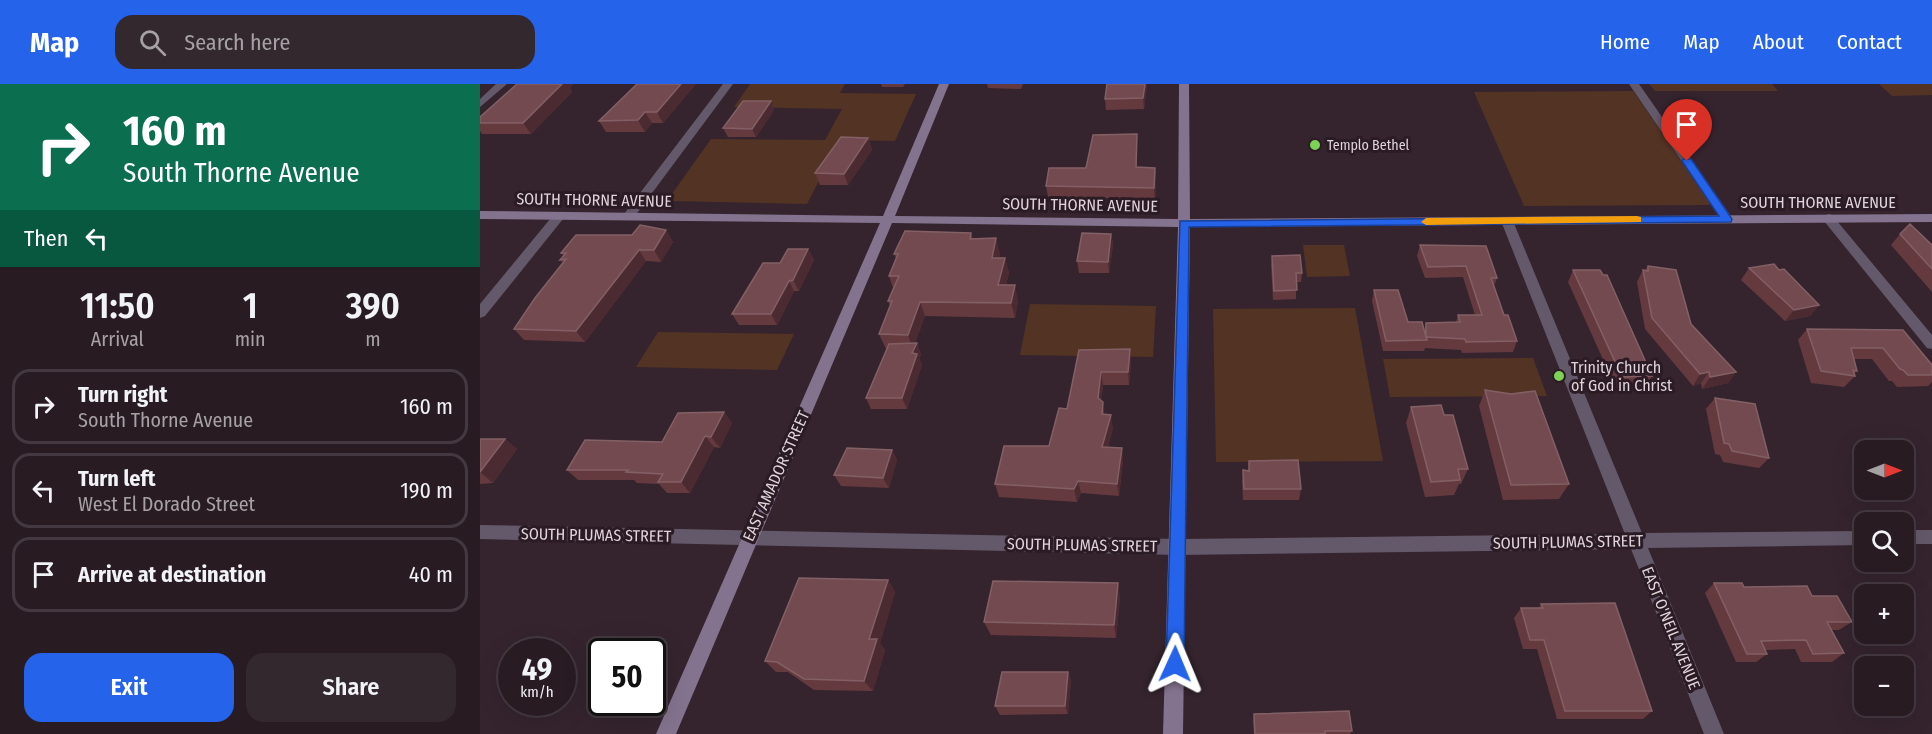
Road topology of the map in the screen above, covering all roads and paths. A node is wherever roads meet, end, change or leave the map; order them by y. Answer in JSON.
{"nodes":[{"id":1,"x":502,"y":84,"type":"edge"},
{"id":2,"x":728,"y":84,"type":"edge"},
{"id":3,"x":944,"y":84,"type":"edge"},
{"id":4,"x":1184,"y":84,"type":"edge"},
{"id":5,"x":1634,"y":84,"type":"edge"},
{"id":6,"x":480,"y":104,"type":"edge"},
{"id":7,"x":480,"y":215,"type":"edge"},
{"id":8,"x":560,"y":216,"type":"junction"},
{"id":9,"x":628,"y":217,"type":"junction"},
{"id":10,"x":1828,"y":218,"type":"junction"},
{"id":11,"x":1932,"y":218,"type":"edge"},
{"id":12,"x":1727,"y":219,"type":"junction"},
{"id":13,"x":889,"y":220,"type":"junction"},
{"id":14,"x":1507,"y":221,"type":"junction"},
{"id":15,"x":1184,"y":223,"type":"junction"},
{"id":16,"x":480,"y":313,"type":"edge"},
{"id":17,"x":1932,"y":344,"type":"edge"},
{"id":18,"x":480,"y":532,"type":"edge"},
{"id":19,"x":1914,"y":537,"type":"edge"},
{"id":20,"x":1932,"y":537,"type":"edge"},
{"id":21,"x":748,"y":538,"type":"junction"},
{"id":22,"x":1854,"y":538,"type":"edge"},
{"id":23,"x":1636,"y":541,"type":"junction"},
{"id":24,"x":1178,"y":547,"type":"junction"},
{"id":25,"x":666,"y":734,"type":"edge"},
{"id":26,"x":1173,"y":734,"type":"edge"},
{"id":27,"x":1714,"y":734,"type":"edge"}],
"edges":[{"from":1,"to":6,"type":"street"},
{"from":2,"to":9,"type":"street"},
{"from":3,"to":13,"type":"main road","name":"EAST AMADOR STREET"},
{"from":4,"to":15,"type":"main road"},
{"from":5,"to":12,"type":"street"},
{"from":7,"to":8,"type":"main road","name":"SOUTH THORNE AVENUE"},
{"from":8,"to":9,"type":"main road","name":"SOUTH THORNE AVENUE"},
{"from":8,"to":16,"type":"street"},
{"from":9,"to":13,"type":"main road","name":"SOUTH THORNE AVENUE"},
{"from":10,"to":11,"type":"main road","name":"SOUTH THORNE AVENUE"},
{"from":10,"to":12,"type":"main road","name":"SOUTH THORNE AVENUE"},
{"from":10,"to":17,"type":"street"},
{"from":12,"to":14,"type":"main road","name":"SOUTH THORNE AVENUE"},
{"from":13,"to":15,"type":"main road","name":"SOUTH THORNE AVENUE"},
{"from":13,"to":21,"type":"main road","name":"EAST AMADOR STREET"},
{"from":14,"to":15,"type":"main road","name":"SOUTH THORNE AVENUE"},
{"from":14,"to":23,"type":"street","name":"EAST O'NEIL AVENUE"},
{"from":15,"to":24,"type":"main road"},
{"from":18,"to":21,"type":"street","name":"SOUTH PLUMAS STREET"},
{"from":19,"to":20,"type":"street"},
{"from":21,"to":24,"type":"street","name":"SOUTH PLUMAS STREET"},
{"from":21,"to":25,"type":"main road","name":"EAST AMADOR STREET"},
{"from":22,"to":23,"type":"street","name":"SOUTH PLUMAS STREET"},
{"from":23,"to":24,"type":"street","name":"SOUTH PLUMAS STREET"},
{"from":23,"to":27,"type":"street","name":"EAST O'NEIL AVENUE"},
{"from":24,"to":26,"type":"main road"}]}
